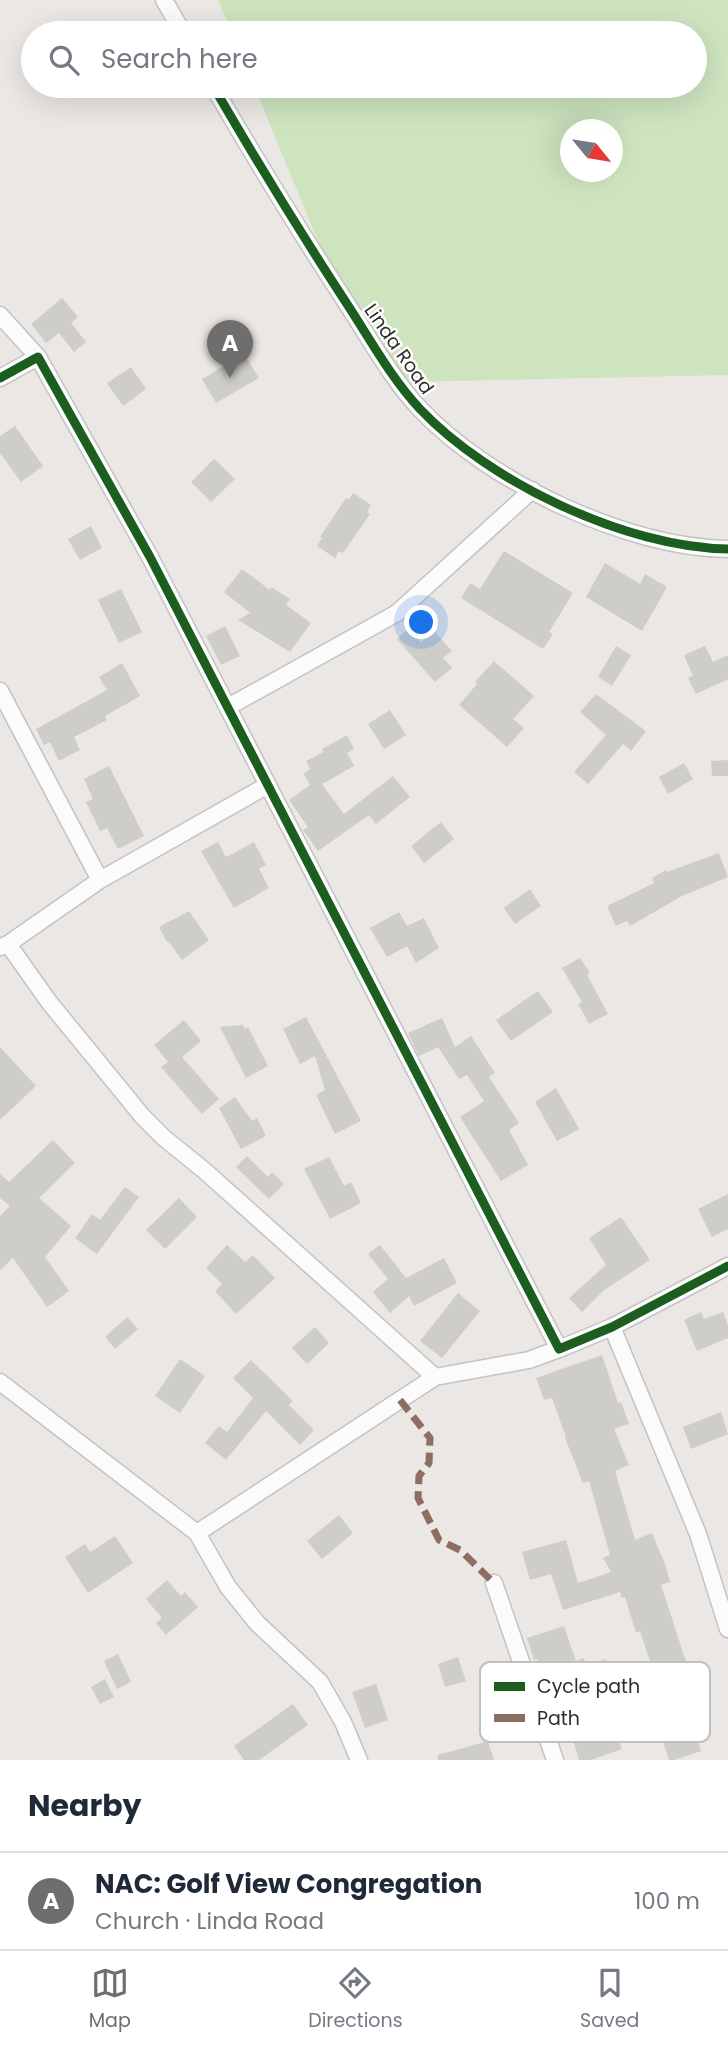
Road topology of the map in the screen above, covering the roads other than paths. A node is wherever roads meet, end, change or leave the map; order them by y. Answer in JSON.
{"nodes":[{"id":1,"x":164,"y":0,"type":"edge"},
{"id":2,"x":176,"y":21,"type":"edge"},
{"id":3,"x":221,"y":98,"type":"edge"},
{"id":4,"x":0,"y":315,"type":"edge"},
{"id":5,"x":38,"y":358,"type":"junction"},
{"id":6,"x":0,"y":378,"type":"edge"},
{"id":7,"x":531,"y":490,"type":"junction"},
{"id":8,"x":728,"y":549,"type":"edge"},
{"id":9,"x":0,"y":691,"type":"edge"},
{"id":10,"x":228,"y":707,"type":"junction"},
{"id":11,"x":268,"y":785,"type":"junction"},
{"id":12,"x":100,"y":880,"type":"junction"},
{"id":13,"x":4,"y":946,"type":"edge"},
{"id":14,"x":728,"y":1266,"type":"edge"},
{"id":15,"x":612,"y":1327,"type":"junction"},
{"id":16,"x":559,"y":1349,"type":"junction"},
{"id":17,"x":435,"y":1377,"type":"junction"},
{"id":18,"x":0,"y":1382,"type":"edge"},
{"id":19,"x":197,"y":1533,"type":"junction"},
{"id":20,"x":494,"y":1583,"type":"dead end"},
{"id":21,"x":728,"y":1629,"type":"edge"},
{"id":22,"x":521,"y":1662,"type":"edge"},
{"id":23,"x":549,"y":1742,"type":"edge"},
{"id":24,"x":359,"y":1760,"type":"edge"},
{"id":25,"x":555,"y":1760,"type":"edge"}],
"edges":[{"from":1,"to":2,"type":"street"},
{"from":3,"to":7,"type":"street","name":"Linda Road"},
{"from":4,"to":5,"type":"street"},
{"from":5,"to":6,"type":"street"},
{"from":5,"to":10,"type":"street"},
{"from":7,"to":8,"type":"street","name":"Linda Road"},
{"from":7,"to":10,"type":"street"},
{"from":9,"to":12,"type":"street"},
{"from":10,"to":11,"type":"street"},
{"from":11,"to":12,"type":"street"},
{"from":11,"to":16,"type":"street"},
{"from":12,"to":13,"type":"street"},
{"from":13,"to":17,"type":"street"},
{"from":14,"to":15,"type":"street"},
{"from":15,"to":16,"type":"street"},
{"from":15,"to":21,"type":"street"},
{"from":16,"to":17,"type":"street"},
{"from":17,"to":19,"type":"street"},
{"from":18,"to":19,"type":"street"},
{"from":19,"to":24,"type":"street"},
{"from":20,"to":22,"type":"street"},
{"from":23,"to":25,"type":"street"}]}
